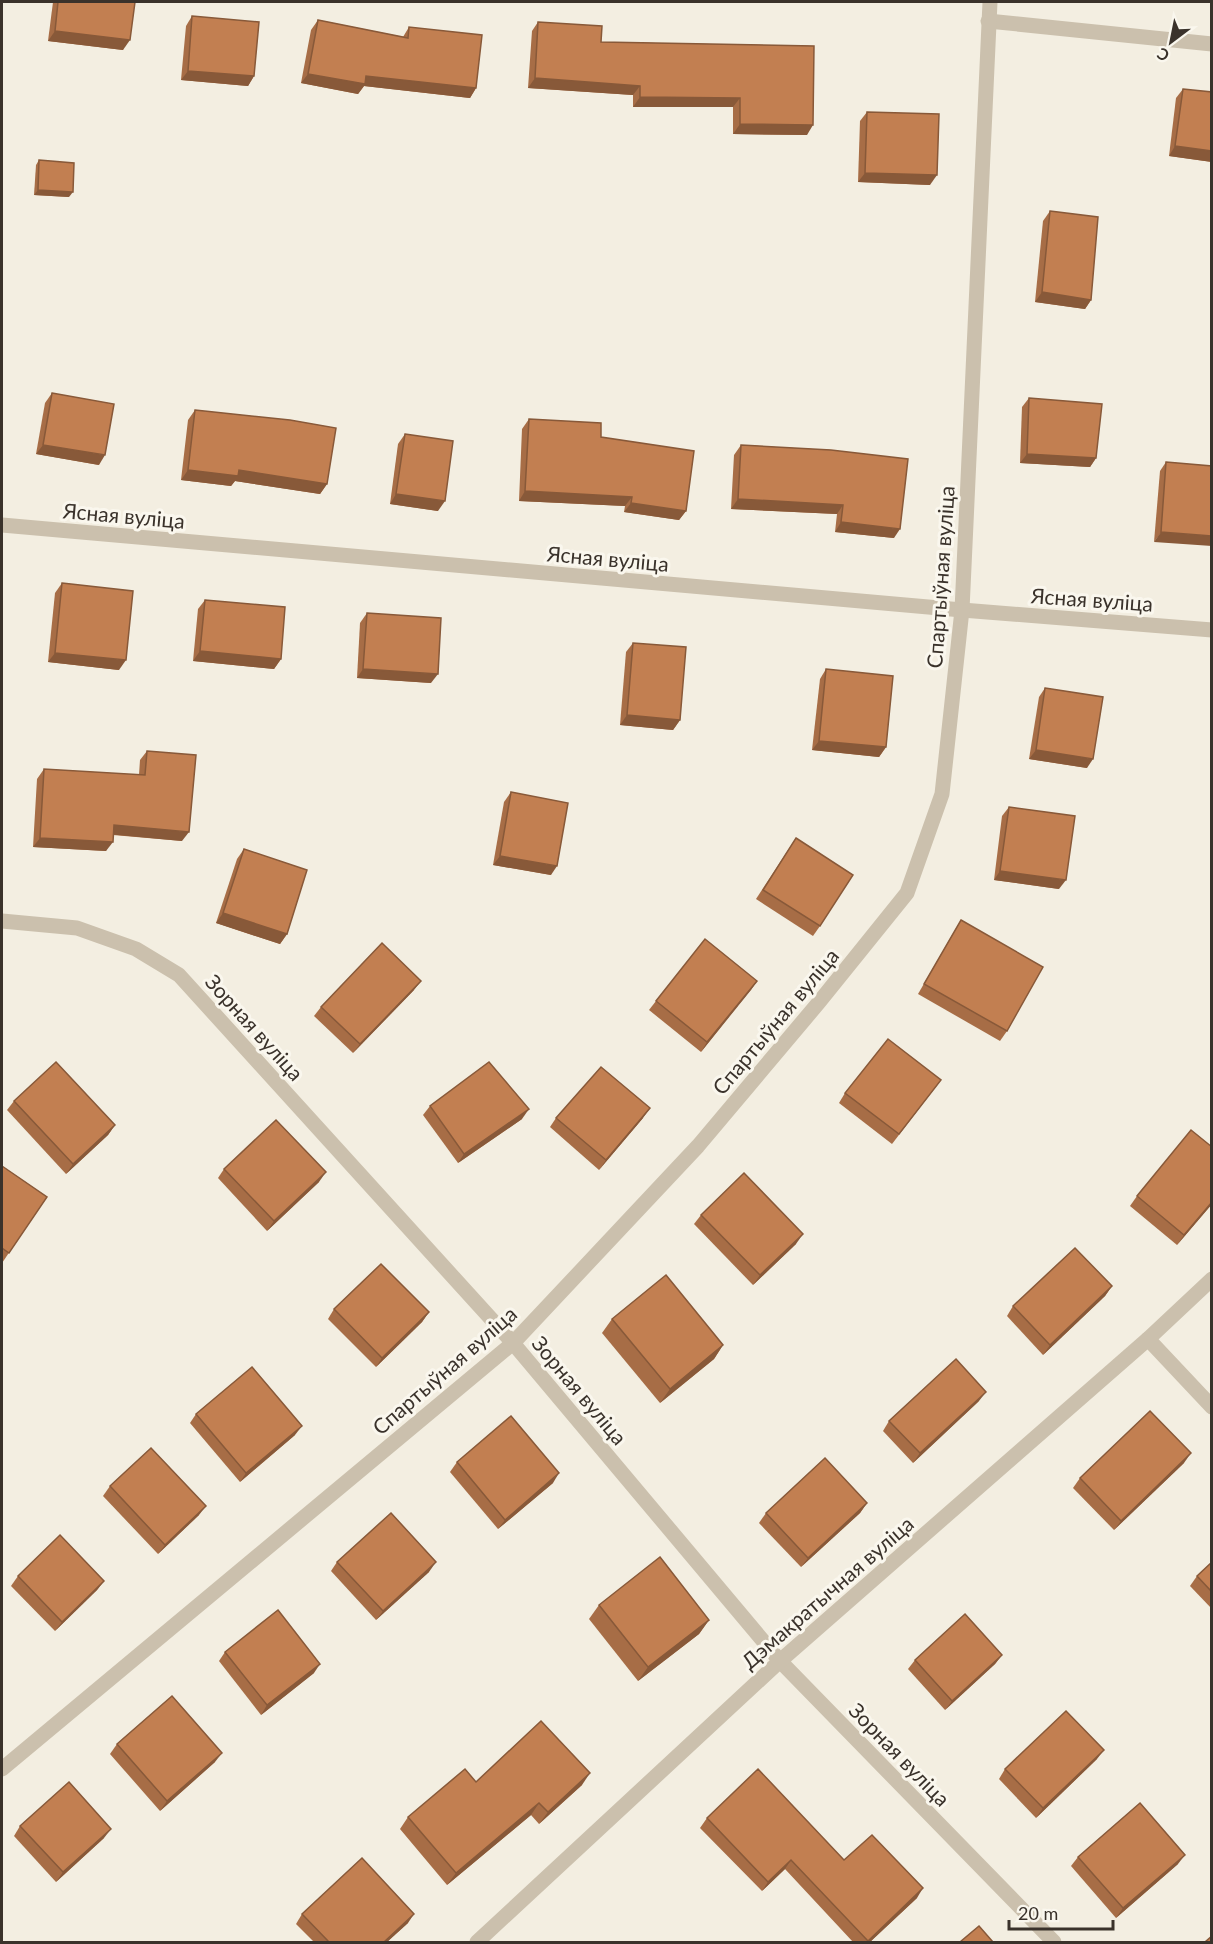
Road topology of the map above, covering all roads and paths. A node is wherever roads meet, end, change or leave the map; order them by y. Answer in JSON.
{"nodes":[{"id":1,"x":990,"y":2,"type":"edge"},
{"id":2,"x":988,"y":21,"type":"junction"},
{"id":3,"x":1212,"y":44,"type":"edge"},
{"id":4,"x":2,"y":525,"type":"edge"},
{"id":5,"x":962,"y":610,"type":"junction"},
{"id":6,"x":1212,"y":630,"type":"edge"},
{"id":7,"x":2,"y":921,"type":"edge"},
{"id":8,"x":1212,"y":1280,"type":"edge"},
{"id":9,"x":1148,"y":1339,"type":"junction"},
{"id":10,"x":513,"y":1342,"type":"junction"},
{"id":11,"x":1212,"y":1407,"type":"edge"},
{"id":12,"x":780,"y":1660,"type":"junction"},
{"id":13,"x":2,"y":1769,"type":"edge"},
{"id":14,"x":477,"y":1942,"type":"edge"},
{"id":15,"x":1054,"y":1942,"type":"edge"}],
"edges":[{"from":1,"to":2,"type":"street","name":"Спартыўная вуліца"},
{"from":2,"to":3,"type":"street"},
{"from":2,"to":5,"type":"street","name":"Спартыўная вуліца"},
{"from":4,"to":5,"type":"street","name":"Ясная вуліца"},
{"from":5,"to":6,"type":"street","name":"Ясная вуліца"},
{"from":5,"to":10,"type":"street","name":"Спартыўная вуліца"},
{"from":7,"to":10,"type":"street","name":"Зорная вуліца"},
{"from":8,"to":9,"type":"street","name":"Дэмакратычная вуліца"},
{"from":9,"to":11,"type":"street"},
{"from":9,"to":12,"type":"street","name":"Дэмакратычная вуліца"},
{"from":10,"to":12,"type":"street","name":"Зорная вуліца"},
{"from":10,"to":13,"type":"street","name":"Спартыўная вуліца"},
{"from":12,"to":14,"type":"street","name":"Дэмакратычная вуліца"},
{"from":12,"to":15,"type":"street","name":"Зорная вуліца"}]}
